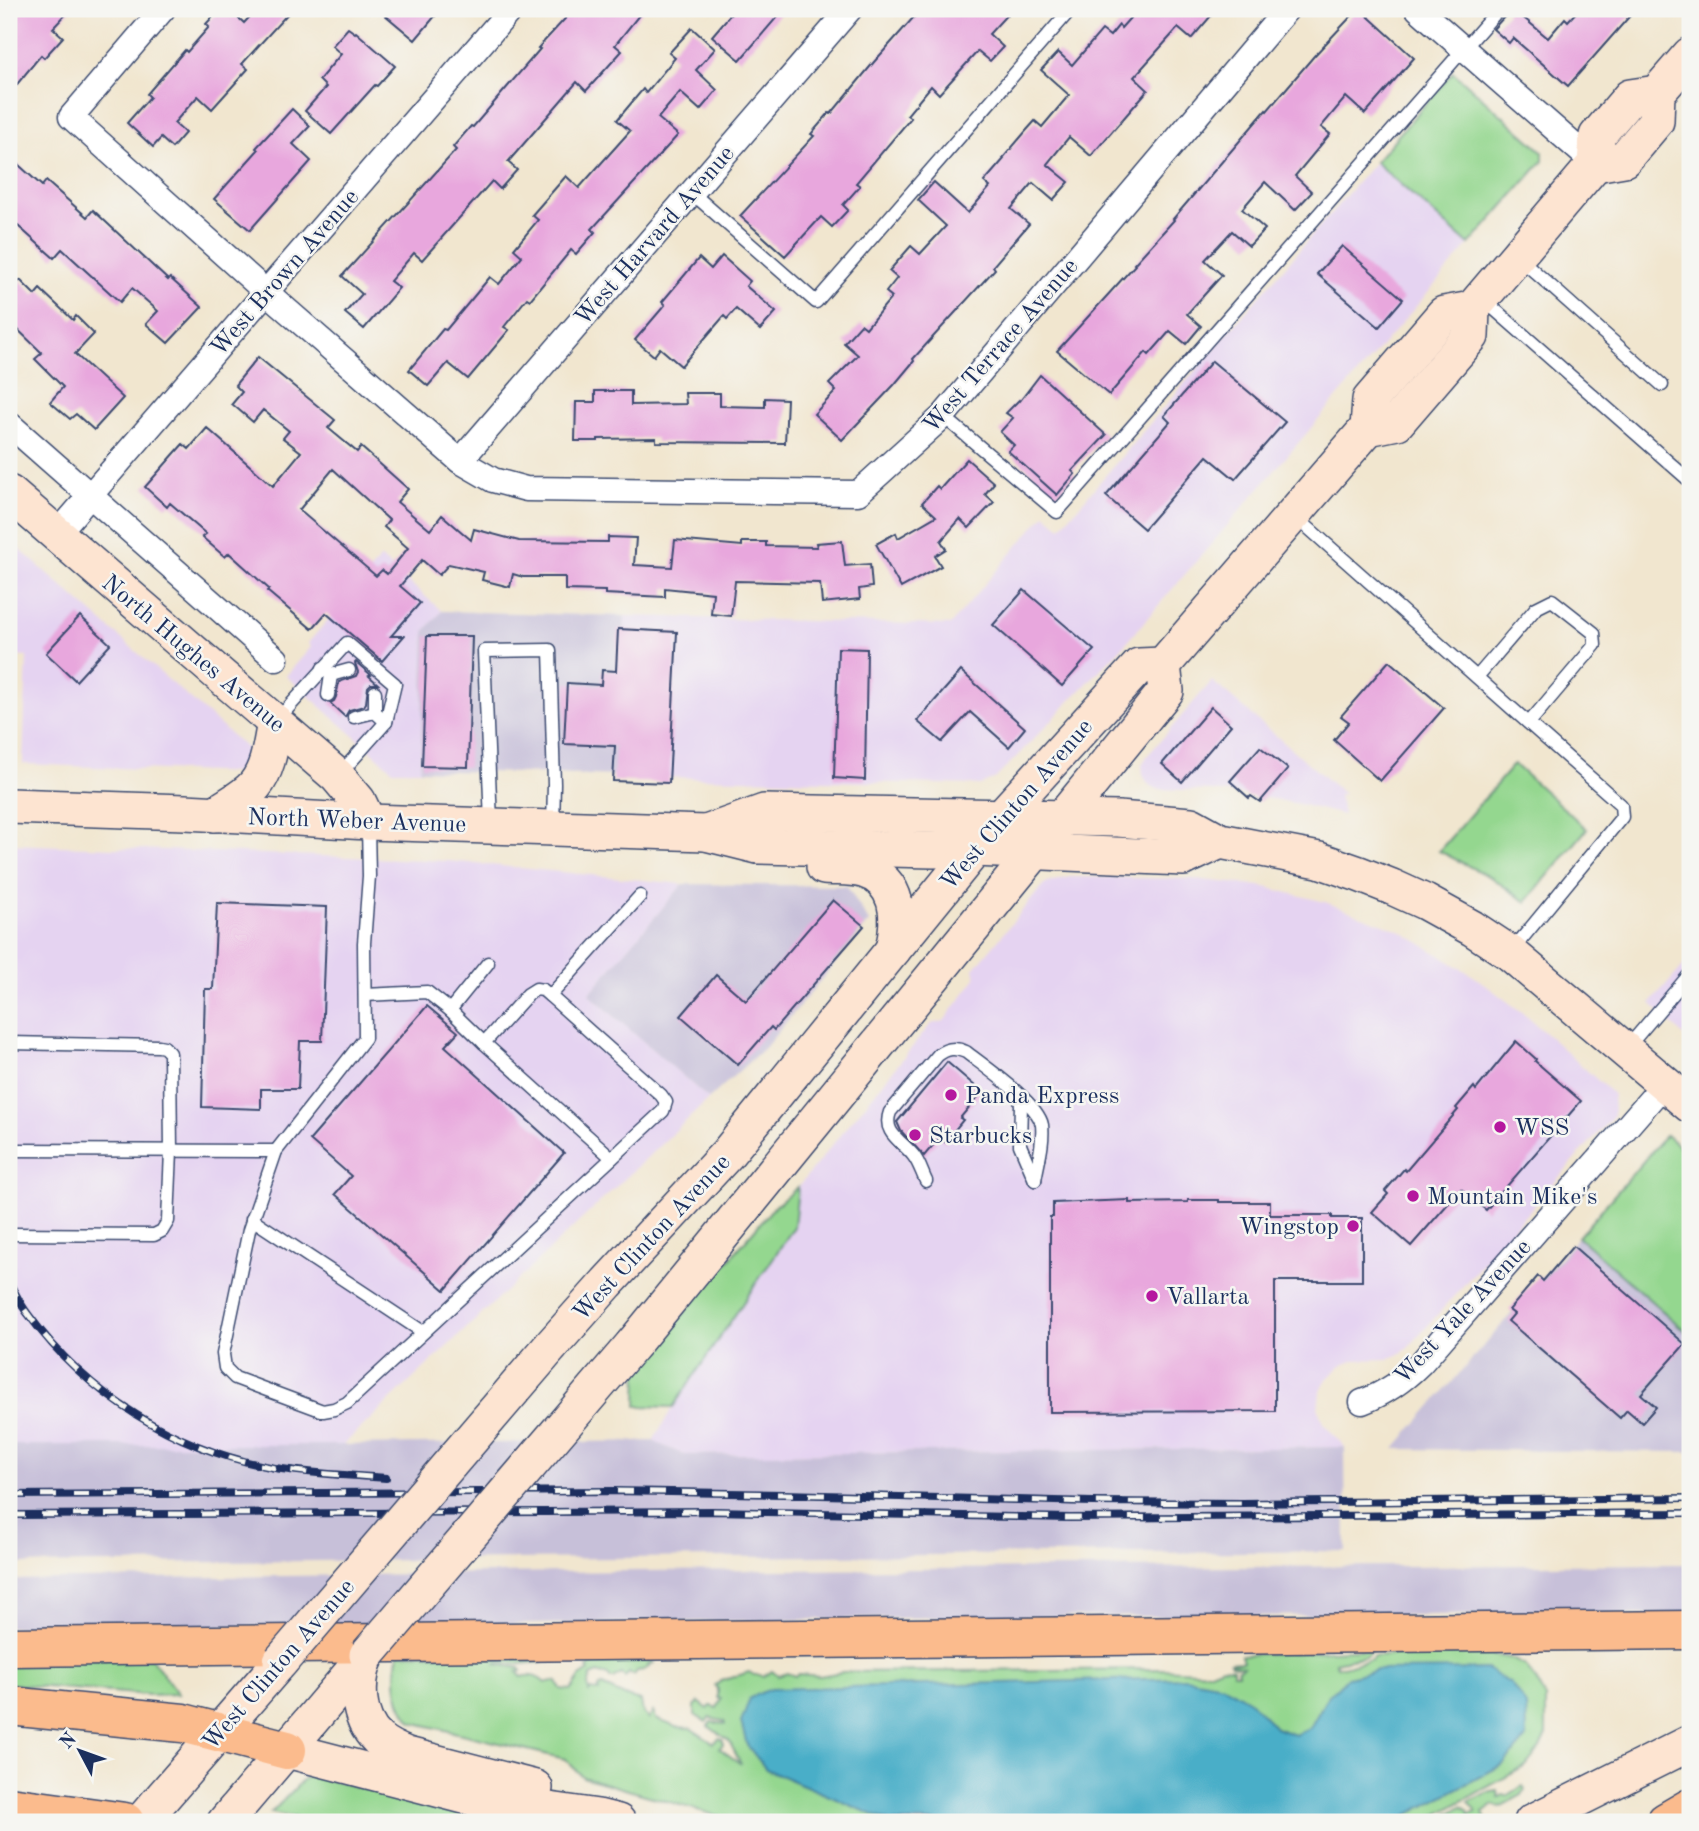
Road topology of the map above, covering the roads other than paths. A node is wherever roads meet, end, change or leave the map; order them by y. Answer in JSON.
{"nodes":[{"id":1,"x":163,"y":9,"type":"edge"},
{"id":2,"x":511,"y":9,"type":"edge"},
{"id":3,"x":850,"y":9,"type":"edge"},
{"id":4,"x":1071,"y":9,"type":"edge"},
{"id":5,"x":1287,"y":9,"type":"edge"},
{"id":6,"x":1418,"y":9,"type":"edge"},
{"id":7,"x":1499,"y":9,"type":"edge"},
{"id":8,"x":1464,"y":49,"type":"junction"},
{"id":9,"x":1690,"y":55,"type":"edge"},
{"id":10,"x":1595,"y":164,"type":"junction"},
{"id":11,"x":691,"y":192,"type":"junction"},
{"id":12,"x":1517,"y":256,"type":"junction"},
{"id":13,"x":266,"y":292,"type":"junction"},
{"id":14,"x":1476,"y":303,"type":"junction"},
{"id":15,"x":1662,"y":385,"type":"dead end"},
{"id":16,"x":943,"y":416,"type":"junction"},
{"id":17,"x":9,"y":424,"type":"edge"},
{"id":18,"x":460,"y":461,"type":"junction"},
{"id":19,"x":1690,"y":481,"type":"edge"},
{"id":20,"x":9,"y":493,"type":"edge"},
{"id":21,"x":91,"y":496,"type":"junction"},
{"id":22,"x":1294,"y":515,"type":"junction"},
{"id":23,"x":56,"y":535,"type":"junction"},
{"id":24,"x":276,"y":659,"type":"dead end"},
{"id":25,"x":1163,"y":665,"type":"junction"},
{"id":26,"x":349,"y":670,"type":"dead end"},
{"id":27,"x":331,"y":675,"type":"junction"},
{"id":28,"x":1476,"y":677,"type":"junction"},
{"id":29,"x":375,"y":692,"type":"dead end"},
{"id":30,"x":328,"y":695,"type":"dead end"},
{"id":31,"x":370,"y":708,"type":"junction"},
{"id":32,"x":354,"y":717,"type":"dead end"},
{"id":33,"x":275,"y":722,"type":"junction"},
{"id":34,"x":386,"y":722,"type":"junction"},
{"id":35,"x":1529,"y":723,"type":"junction"},
{"id":36,"x":337,"y":776,"type":"junction"},
{"id":37,"x":9,"y":806,"type":"edge"},
{"id":38,"x":215,"y":814,"type":"junction"},
{"id":39,"x":1001,"y":817,"type":"junction"},
{"id":40,"x":1061,"y":819,"type":"junction"},
{"id":41,"x":368,"y":822,"type":"junction"},
{"id":42,"x":491,"y":825,"type":"junction"},
{"id":43,"x":553,"y":827,"type":"junction"},
{"id":44,"x":706,"y":832,"type":"junction"},
{"id":45,"x":1220,"y":841,"type":"junction"},
{"id":46,"x":791,"y":847,"type":"junction"},
{"id":47,"x":974,"y":849,"type":"junction"},
{"id":48,"x":1034,"y":852,"type":"junction"},
{"id":49,"x":640,"y":896,"type":"dead end"},
{"id":50,"x":893,"y":950,"type":"junction"},
{"id":51,"x":1510,"y":953,"type":"junction"},
{"id":52,"x":488,"y":963,"type":"dead end"},
{"id":53,"x":1690,"y":974,"type":"edge"},
{"id":54,"x":365,"y":995,"type":"junction"},
{"id":55,"x":550,"y":996,"type":"junction"},
{"id":56,"x":450,"y":1010,"type":"junction"},
{"id":57,"x":9,"y":1043,"type":"edge"},
{"id":58,"x":484,"y":1044,"type":"junction"},
{"id":59,"x":1625,"y":1050,"type":"junction"},
{"id":60,"x":1015,"y":1091,"type":"junction"},
{"id":61,"x":1678,"y":1094,"type":"edge"},
{"id":62,"x":9,"y":1150,"type":"edge"},
{"id":63,"x":171,"y":1151,"type":"junction"},
{"id":64,"x":276,"y":1151,"type":"junction"},
{"id":65,"x":612,"y":1158,"type":"junction"},
{"id":66,"x":926,"y":1181,"type":"dead end"},
{"id":67,"x":252,"y":1219,"type":"junction"},
{"id":68,"x":9,"y":1234,"type":"edge"},
{"id":69,"x":423,"y":1332,"type":"junction"},
{"id":70,"x":1362,"y":1402,"type":"dead end"},
{"id":71,"x":1690,"y":1630,"type":"edge"},
{"id":72,"x":9,"y":1647,"type":"edge"},
{"id":73,"x":367,"y":1655,"type":"junction"},
{"id":74,"x":9,"y":1706,"type":"edge"},
{"id":75,"x":221,"y":1732,"type":"junction"},
{"id":76,"x":1690,"y":1743,"type":"edge"},
{"id":77,"x":287,"y":1750,"type":"junction"},
{"id":78,"x":9,"y":1806,"type":"edge"},
{"id":79,"x":1690,"y":1808,"type":"edge"},
{"id":80,"x":608,"y":1820,"type":"edge"},
{"id":81,"x":125,"y":1822,"type":"edge"},
{"id":82,"x":142,"y":1822,"type":"edge"},
{"id":83,"x":225,"y":1822,"type":"edge"},
{"id":84,"x":1532,"y":1822,"type":"edge"},
{"id":85,"x":1666,"y":1822,"type":"edge"}],
"edges":[{"from":1,"to":13,"type":"street","name":"West Terrace Avenue"},
{"from":2,"to":13,"type":"street","name":"West Brown Avenue"},
{"from":3,"to":11,"type":"street","name":"West Harvard Avenue"},
{"from":4,"to":11,"type":"lane"},
{"from":5,"to":16,"type":"street","name":"West Terrace Avenue"},
{"from":6,"to":8,"type":"street"},
{"from":7,"to":8,"type":"lane"},
{"from":8,"to":10,"type":"street"},
{"from":8,"to":16,"type":"lane"},
{"from":9,"to":10,"type":"main road"},
{"from":10,"to":12,"type":"main road"},
{"from":11,"to":18,"type":"street","name":"West Harvard Avenue"},
{"from":12,"to":14,"type":"main road"},
{"from":12,"to":15,"type":"lane"},
{"from":13,"to":18,"type":"street","name":"West Terrace Avenue"},
{"from":13,"to":21,"type":"street","name":"West Brown Avenue"},
{"from":14,"to":19,"type":"lane"},
{"from":14,"to":22,"type":"main road"},
{"from":16,"to":18,"type":"street","name":"West Terrace Avenue"},
{"from":17,"to":21,"type":"street"},
{"from":20,"to":23,"type":"main road","name":"North Hughes Avenue"},
{"from":21,"to":23,"type":"street","name":"West Brown Avenue"},
{"from":21,"to":24,"type":"street"},
{"from":22,"to":25,"type":"main road"},
{"from":22,"to":28,"type":"lane"},
{"from":23,"to":33,"type":"main road","name":"North Hughes Avenue"},
{"from":25,"to":39,"type":"main road","name":"West Clinton Avenue"},
{"from":25,"to":40,"type":"main road","name":"West Clinton Avenue"},
{"from":26,"to":27,"type":"lane"},
{"from":27,"to":30,"type":"lane"},
{"from":27,"to":33,"type":"lane"},
{"from":27,"to":34,"type":"lane"},
{"from":28,"to":35,"type":"lane"},
{"from":28,"to":35,"type":"lane"},
{"from":29,"to":31,"type":"lane"},
{"from":31,"to":32,"type":"lane"},
{"from":31,"to":34,"type":"lane"},
{"from":33,"to":36,"type":"main road","name":"North Hughes Avenue"},
{"from":33,"to":38,"type":"main road"},
{"from":34,"to":36,"type":"lane"},
{"from":35,"to":51,"type":"lane"},
{"from":36,"to":41,"type":"main road","name":"North Hughes Avenue"},
{"from":37,"to":38,"type":"main road","name":"North Weber Avenue"},
{"from":38,"to":41,"type":"main road","name":"North Weber Avenue"},
{"from":39,"to":40,"type":"main road","name":"North Weber Avenue"},
{"from":39,"to":44,"type":"main road","name":"North Weber Avenue"},
{"from":39,"to":47,"type":"main road","name":"West Clinton Avenue"},
{"from":40,"to":45,"type":"main road","name":"North Weber Avenue"},
{"from":40,"to":48,"type":"main road","name":"West Clinton Avenue"},
{"from":41,"to":42,"type":"main road","name":"North Weber Avenue"},
{"from":41,"to":54,"type":"lane"},
{"from":42,"to":43,"type":"main road","name":"North Weber Avenue"},
{"from":42,"to":43,"type":"lane"},
{"from":43,"to":44,"type":"main road","name":"North Weber Avenue"},
{"from":44,"to":46,"type":"main road","name":"North Weber Avenue"},
{"from":45,"to":48,"type":"main road","name":"North Weber Avenue"},
{"from":45,"to":51,"type":"main road","name":"North Weber Avenue"},
{"from":46,"to":47,"type":"main road","name":"North Weber Avenue"},
{"from":46,"to":50,"type":"main road"},
{"from":47,"to":48,"type":"main road","name":"North Weber Avenue"},
{"from":47,"to":50,"type":"main road","name":"West Clinton Avenue"},
{"from":48,"to":73,"type":"main road","name":"West Clinton Avenue","bridge":true},
{"from":49,"to":55,"type":"lane"},
{"from":50,"to":75,"type":"main road","name":"West Clinton Avenue","bridge":true},
{"from":51,"to":59,"type":"main road","name":"North Weber Avenue"},
{"from":52,"to":56,"type":"lane"},
{"from":53,"to":59,"type":"lane"},
{"from":54,"to":56,"type":"lane"},
{"from":54,"to":64,"type":"lane"},
{"from":55,"to":58,"type":"lane"},
{"from":55,"to":65,"type":"lane"},
{"from":56,"to":58,"type":"lane"},
{"from":57,"to":63,"type":"lane"},
{"from":58,"to":65,"type":"lane"},
{"from":59,"to":61,"type":"main road","name":"North Weber Avenue"},
{"from":60,"to":60,"type":"lane"},
{"from":60,"to":66,"type":"lane"},
{"from":61,"to":70,"type":"street","name":"West Yale Avenue"},
{"from":62,"to":63,"type":"lane"},
{"from":63,"to":64,"type":"lane"},
{"from":63,"to":68,"type":"lane"},
{"from":64,"to":67,"type":"lane"},
{"from":65,"to":69,"type":"lane"},
{"from":67,"to":69,"type":"lane"},
{"from":67,"to":69,"type":"lane"},
{"from":71,"to":72,"type":"highway"},
{"from":73,"to":77,"type":"main road","name":"West Clinton Avenue"},
{"from":73,"to":80,"type":"main road"},
{"from":74,"to":75,"type":"highway"},
{"from":75,"to":77,"type":"highway"},
{"from":75,"to":82,"type":"main road","name":"West Clinton Avenue"},
{"from":76,"to":84,"type":"main road"},
{"from":77,"to":80,"type":"main road"},
{"from":77,"to":83,"type":"main road","name":"West Clinton Avenue"},
{"from":78,"to":81,"type":"highway"},
{"from":79,"to":85,"type":"highway"}]}
